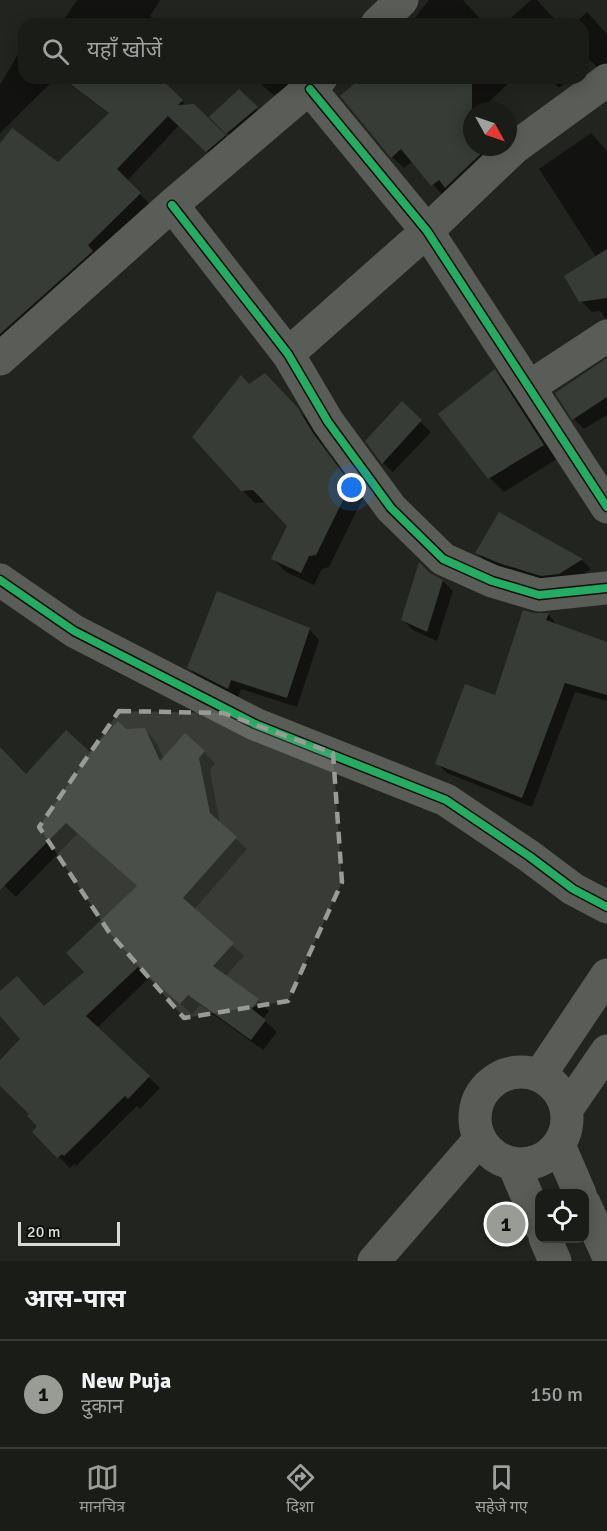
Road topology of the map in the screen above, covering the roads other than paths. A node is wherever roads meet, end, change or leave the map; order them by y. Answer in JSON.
{"nodes":[{"id":1,"x":402,"y":0,"type":"edge"},
{"id":2,"x":383,"y":18,"type":"edge"},
{"id":3,"x":607,"y":81,"type":"edge"},
{"id":4,"x":316,"y":84,"type":"edge"},
{"id":5,"x":172,"y":205,"type":"junction"},
{"id":6,"x":427,"y":231,"type":"junction"},
{"id":7,"x":607,"y":336,"type":"edge"},
{"id":8,"x":288,"y":354,"type":"junction"},
{"id":9,"x":0,"y":359,"type":"edge"},
{"id":10,"x":529,"y":387,"type":"junction"},
{"id":11,"x":607,"y":507,"type":"edge"},
{"id":12,"x":0,"y":580,"type":"edge"},
{"id":13,"x":607,"y":588,"type":"edge"},
{"id":14,"x":607,"y":907,"type":"edge"},
{"id":15,"x":607,"y":975,"type":"edge"},
{"id":16,"x":607,"y":1051,"type":"edge"},
{"id":17,"x":540,"y":1075,"type":"junction"},
{"id":18,"x":567,"y":1109,"type":"junction"},
{"id":19,"x":480,"y":1139,"type":"junction"},
{"id":20,"x":559,"y":1145,"type":"junction"},
{"id":21,"x":513,"y":1163,"type":"junction"},
{"id":22,"x":578,"y":1189,"type":"edge"},
{"id":23,"x":589,"y":1212,"type":"edge"},
{"id":24,"x":535,"y":1214,"type":"edge"},
{"id":25,"x":547,"y":1243,"type":"edge"},
{"id":26,"x":607,"y":1253,"type":"edge"},
{"id":27,"x":374,"y":1261,"type":"edge"},
{"id":28,"x":555,"y":1261,"type":"edge"}],
"edges":[{"from":1,"to":2,"type":"street"},
{"from":3,"to":6,"type":"street"},
{"from":4,"to":5,"type":"street"},
{"from":4,"to":6,"type":"street"},
{"from":5,"to":8,"type":"street"},
{"from":5,"to":9,"type":"street"},
{"from":6,"to":8,"type":"street"},
{"from":6,"to":10,"type":"street"},
{"from":7,"to":10,"type":"street"},
{"from":8,"to":13,"type":"street"},
{"from":10,"to":11,"type":"street"},
{"from":12,"to":14,"type":"street"},
{"from":15,"to":17,"type":"main road"},
{"from":16,"to":18,"type":"main road"},
{"from":17,"to":18,"type":"main road"},
{"from":17,"to":19,"type":"main road"},
{"from":18,"to":20,"type":"main road"},
{"from":19,"to":21,"type":"main road"},
{"from":19,"to":27,"type":"street"},
{"from":20,"to":21,"type":"main road"},
{"from":20,"to":22,"type":"main road"},
{"from":21,"to":24,"type":"main road"},
{"from":23,"to":26,"type":"main road"},
{"from":25,"to":28,"type":"main road"}]}
